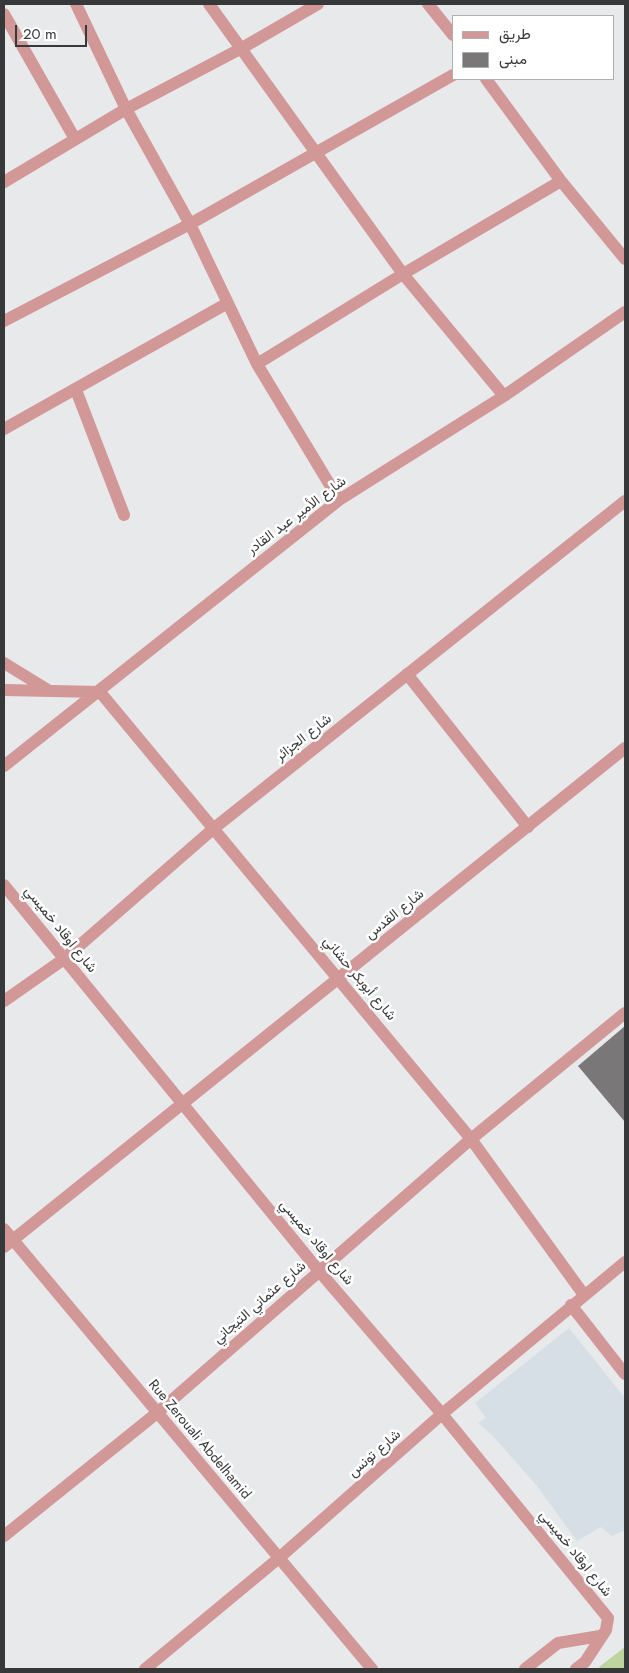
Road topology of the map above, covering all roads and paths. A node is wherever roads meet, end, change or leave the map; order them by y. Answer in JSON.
{"nodes":[{"id":1,"x":76,"y":4,"type":"edge"},
{"id":2,"x":209,"y":4,"type":"edge"},
{"id":3,"x":318,"y":4,"type":"edge"},
{"id":4,"x":428,"y":4,"type":"edge"},
{"id":5,"x":4,"y":14,"type":"edge"},
{"id":6,"x":452,"y":34,"type":"edge"},
{"id":7,"x":242,"y":48,"type":"junction"},
{"id":8,"x":452,"y":76,"type":"edge"},
{"id":9,"x":487,"y":80,"type":"edge"},
{"id":10,"x":126,"y":109,"type":"junction"},
{"id":11,"x":75,"y":139,"type":"junction"},
{"id":12,"x":316,"y":152,"type":"junction"},
{"id":13,"x":561,"y":181,"type":"junction"},
{"id":14,"x":4,"y":182,"type":"edge"},
{"id":15,"x":190,"y":224,"type":"junction"},
{"id":16,"x":625,"y":259,"type":"edge"},
{"id":17,"x":403,"y":274,"type":"junction"},
{"id":18,"x":226,"y":304,"type":"junction"},
{"id":19,"x":625,"y":312,"type":"edge"},
{"id":20,"x":4,"y":321,"type":"edge"},
{"id":21,"x":257,"y":364,"type":"junction"},
{"id":22,"x":76,"y":390,"type":"junction"},
{"id":23,"x":504,"y":396,"type":"junction"},
{"id":24,"x":4,"y":429,"type":"edge"},
{"id":25,"x":339,"y":500,"type":"junction"},
{"id":26,"x":625,"y":501,"type":"edge"},
{"id":27,"x":124,"y":515,"type":"dead end"},
{"id":28,"x":4,"y":663,"type":"edge"},
{"id":29,"x":407,"y":674,"type":"junction"},
{"id":30,"x":4,"y":690,"type":"edge"},
{"id":31,"x":48,"y":690,"type":"junction"},
{"id":32,"x":100,"y":692,"type":"junction"},
{"id":33,"x":625,"y":748,"type":"edge"},
{"id":34,"x":4,"y":766,"type":"edge"},
{"id":35,"x":528,"y":827,"type":"junction"},
{"id":36,"x":213,"y":829,"type":"junction"},
{"id":37,"x":4,"y":885,"type":"edge"},
{"id":38,"x":64,"y":959,"type":"junction"},
{"id":39,"x":340,"y":979,"type":"junction"},
{"id":40,"x":4,"y":1001,"type":"edge"},
{"id":41,"x":625,"y":1012,"type":"edge"},
{"id":42,"x":183,"y":1103,"type":"junction"},
{"id":43,"x":471,"y":1139,"type":"junction"},
{"id":44,"x":4,"y":1229,"type":"edge"},
{"id":45,"x":8,"y":1243,"type":"edge"},
{"id":46,"x":625,"y":1262,"type":"edge"},
{"id":47,"x":319,"y":1271,"type":"junction"},
{"id":48,"x":584,"y":1294,"type":"junction"},
{"id":49,"x":571,"y":1305,"type":"junction"},
{"id":50,"x":625,"y":1374,"type":"edge"},
{"id":51,"x":157,"y":1413,"type":"junction"},
{"id":52,"x":442,"y":1414,"type":"junction"},
{"id":53,"x":4,"y":1536,"type":"edge"},
{"id":54,"x":279,"y":1558,"type":"junction"},
{"id":55,"x":600,"y":1636,"type":"junction"},
{"id":56,"x":145,"y":1669,"type":"edge"},
{"id":57,"x":372,"y":1669,"type":"edge"},
{"id":58,"x":525,"y":1669,"type":"edge"},
{"id":59,"x":576,"y":1669,"type":"edge"}],
"edges":[{"from":1,"to":10,"type":"street"},
{"from":2,"to":7,"type":"street"},
{"from":3,"to":7,"type":"street"},
{"from":4,"to":6,"type":"street"},
{"from":5,"to":11,"type":"street"},
{"from":7,"to":10,"type":"street"},
{"from":7,"to":12,"type":"street"},
{"from":8,"to":12,"type":"street"},
{"from":9,"to":13,"type":"street"},
{"from":10,"to":11,"type":"street"},
{"from":10,"to":15,"type":"street"},
{"from":11,"to":14,"type":"street"},
{"from":12,"to":15,"type":"street"},
{"from":12,"to":17,"type":"street"},
{"from":13,"to":16,"type":"street"},
{"from":13,"to":17,"type":"street"},
{"from":15,"to":18,"type":"street"},
{"from":15,"to":20,"type":"street"},
{"from":17,"to":21,"type":"street"},
{"from":17,"to":23,"type":"street"},
{"from":18,"to":21,"type":"street"},
{"from":18,"to":22,"type":"street"},
{"from":19,"to":23,"type":"street","name":"شارع الأمير عبد القادر"},
{"from":21,"to":25,"type":"street"},
{"from":22,"to":24,"type":"street"},
{"from":22,"to":27,"type":"street"},
{"from":23,"to":25,"type":"street","name":"شارع الأمير عبد القادر"},
{"from":25,"to":32,"type":"street","name":"شارع الأمير عبد القادر"},
{"from":26,"to":29,"type":"street","name":"شارع الجزائر"},
{"from":28,"to":31,"type":"street"},
{"from":29,"to":35,"type":"street"},
{"from":29,"to":36,"type":"street","name":"شارع الجزائر"},
{"from":30,"to":31,"type":"street"},
{"from":31,"to":32,"type":"street"},
{"from":32,"to":34,"type":"street","name":"شارع الأمير عبد القادر"},
{"from":32,"to":36,"type":"street","name":"شارع أبوبكر حشاني"},
{"from":33,"to":35,"type":"street","name":"شارع القدس"},
{"from":35,"to":39,"type":"street","name":"شارع القدس"},
{"from":36,"to":38,"type":"street","name":"شارع الجزائر"},
{"from":36,"to":39,"type":"street","name":"شارع أبوبكر حشاني"},
{"from":37,"to":38,"type":"street","name":"شارع اوقاد خميسي"},
{"from":38,"to":40,"type":"street","name":"شارع الجزائر"},
{"from":38,"to":42,"type":"street","name":"شارع اوقاد خميسي"},
{"from":39,"to":42,"type":"street","name":"شارع القدس"},
{"from":39,"to":43,"type":"street","name":"شارع أبوبكر حشاني"},
{"from":41,"to":43,"type":"street","name":"شارع عثماني التيجاني"},
{"from":42,"to":45,"type":"street","name":"شارع القدس"},
{"from":42,"to":47,"type":"street","name":"شارع اوقاد خميسي"},
{"from":43,"to":47,"type":"street","name":"شارع عثماني التيجاني"},
{"from":43,"to":48,"type":"street","name":"شارع أبوبكر حشاني"},
{"from":44,"to":45,"type":"street","name":"Rue Zerouali Abdelhamid"},
{"from":45,"to":51,"type":"street","name":"Rue Zerouali Abdelhamid"},
{"from":46,"to":48,"type":"street","name":"شارع تونس"},
{"from":47,"to":51,"type":"street","name":"شارع عثماني التيجاني"},
{"from":47,"to":52,"type":"street","name":"شارع اوقاد خميسي"},
{"from":48,"to":49,"type":"street","name":"شارع تونس"},
{"from":49,"to":50,"type":"street"},
{"from":49,"to":52,"type":"street","name":"شارع تونس"},
{"from":51,"to":53,"type":"street","name":"شارع عثماني التيجاني"},
{"from":51,"to":54,"type":"street","name":"Rue Zerouali Abdelhamid"},
{"from":52,"to":54,"type":"street","name":"شارع تونس"},
{"from":52,"to":55,"type":"street","name":"شارع اوقاد خميسي"},
{"from":54,"to":56,"type":"street","name":"شارع تونس"},
{"from":54,"to":57,"type":"street","name":"Rue Zerouali Abdelhamid"},
{"from":55,"to":58,"type":"street"},
{"from":55,"to":59,"type":"street"}]}
